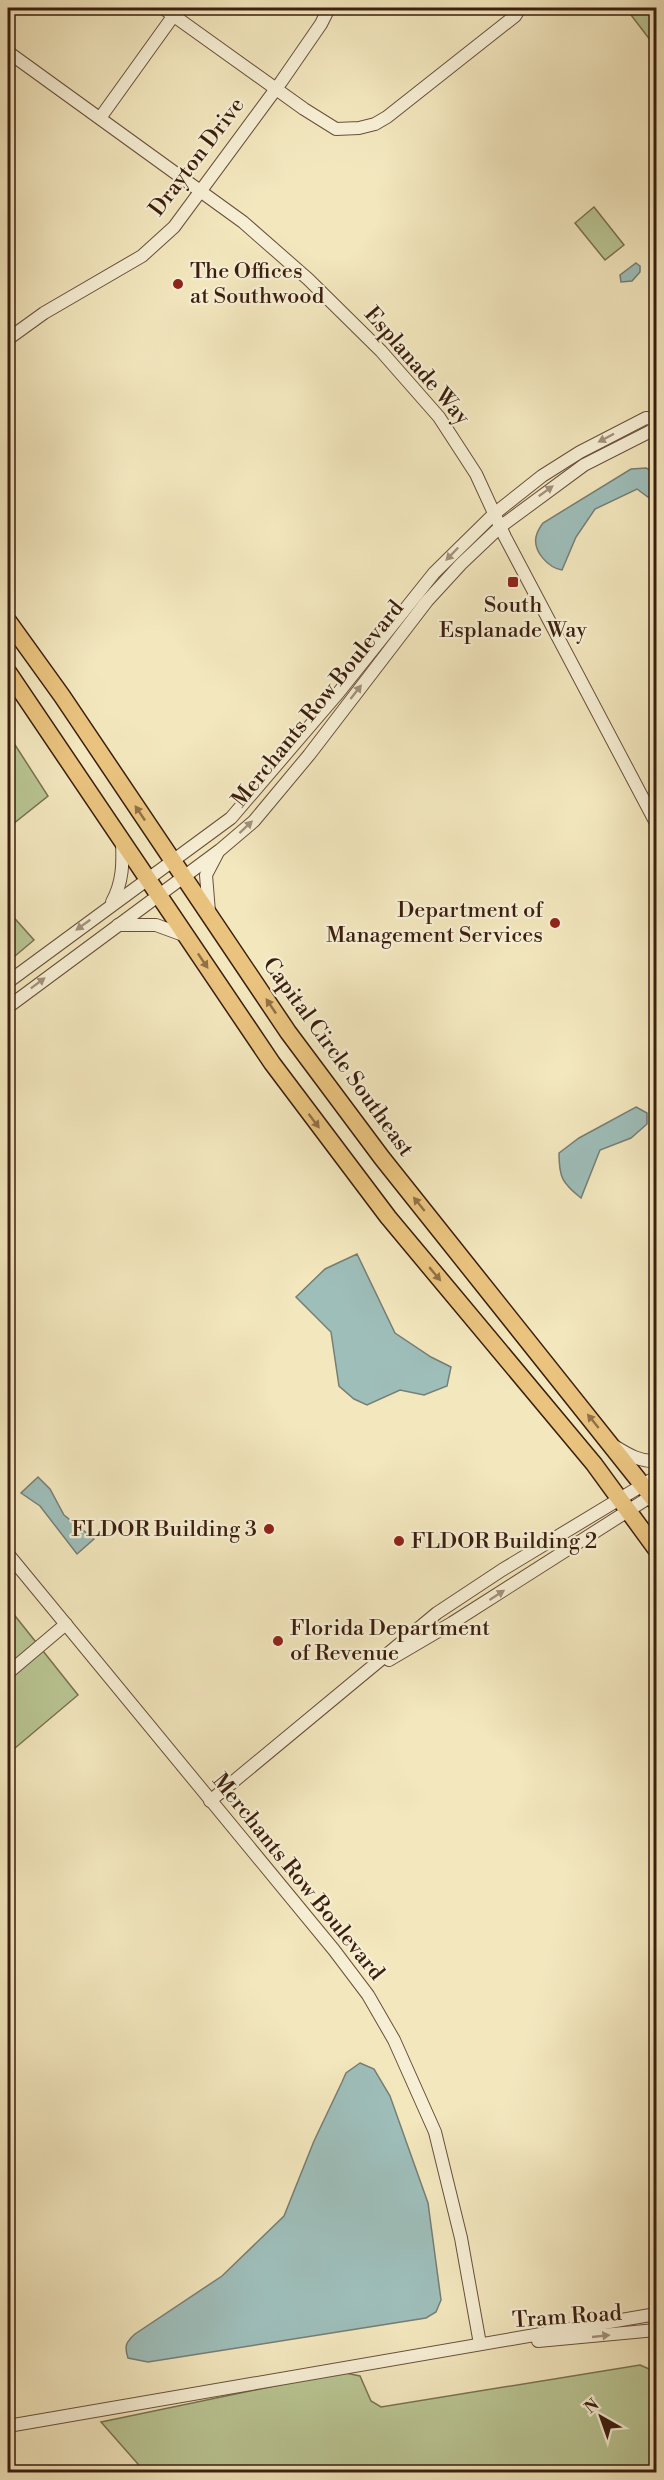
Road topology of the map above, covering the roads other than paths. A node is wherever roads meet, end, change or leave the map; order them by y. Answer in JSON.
{"nodes":[{"id":1,"x":329,"y":8,"type":"edge"},
{"id":2,"x":520,"y":8,"type":"edge"},
{"id":3,"x":172,"y":10,"type":"edge"},
{"id":4,"x":8,"y":52,"type":"edge"},
{"id":5,"x":276,"y":88,"type":"junction"},
{"id":6,"x":100,"y":118,"type":"junction"},
{"id":7,"x":202,"y":191,"type":"junction"},
{"id":8,"x":8,"y":339,"type":"edge"},
{"id":9,"x":657,"y":418,"type":"edge"},
{"id":10,"x":657,"y":424,"type":"edge"},
{"id":11,"x":495,"y":514,"type":"junction"},
{"id":12,"x":500,"y":527,"type":"junction"},
{"id":13,"x":8,"y":621,"type":"edge"},
{"id":14,"x":8,"y":672,"type":"edge"},
{"id":15,"x":308,"y":729,"type":"junction"},
{"id":16,"x":321,"y":738,"type":"junction"},
{"id":17,"x":657,"y":823,"type":"edge"},
{"id":18,"x":122,"y":840,"type":"junction"},
{"id":19,"x":220,"y":850,"type":"junction"},
{"id":20,"x":173,"y":861,"type":"junction"},
{"id":21,"x":184,"y":876,"type":"junction"},
{"id":22,"x":148,"y":879,"type":"junction"},
{"id":23,"x":158,"y":895,"type":"junction"},
{"id":24,"x":111,"y":905,"type":"junction"},
{"id":25,"x":209,"y":913,"type":"junction"},
{"id":26,"x":118,"y":925,"type":"junction"},
{"id":27,"x":186,"y":936,"type":"junction"},
{"id":28,"x":8,"y":982,"type":"edge"},
{"id":29,"x":8,"y":1007,"type":"edge"},
{"id":30,"x":612,"y":1444,"type":"junction"},
{"id":31,"x":657,"y":1461,"type":"edge"},
{"id":32,"x":652,"y":1490,"type":"edge"},
{"id":33,"x":624,"y":1503,"type":"junction"},
{"id":34,"x":657,"y":1550,"type":"edge"},
{"id":35,"x":8,"y":1554,"type":"edge"},
{"id":36,"x":66,"y":1624,"type":"junction"},
{"id":37,"x":8,"y":1672,"type":"edge"},
{"id":38,"x":357,"y":1679,"type":"junction"},
{"id":39,"x":210,"y":1801,"type":"junction"},
{"id":40,"x":657,"y":2314,"type":"edge"},
{"id":41,"x":657,"y":2330,"type":"edge"},
{"id":42,"x":480,"y":2344,"type":"junction"},
{"id":43,"x":8,"y":2426,"type":"edge"}],
"edges":[{"from":1,"to":5,"type":"street","name":"Drayton Drive"},
{"from":2,"to":5,"type":"street"},
{"from":3,"to":5,"type":"street"},
{"from":3,"to":6,"type":"street"},
{"from":4,"to":6,"type":"street","name":"Esplanade Way"},
{"from":5,"to":7,"type":"street","name":"Drayton Drive"},
{"from":6,"to":7,"type":"street","name":"Esplanade Way"},
{"from":7,"to":8,"type":"street","name":"Drayton Drive"},
{"from":7,"to":11,"type":"street","name":"Esplanade Way"},
{"from":9,"to":11,"type":"street","name":"Merchants Row Boulevard","one_way":true},
{"from":12,"to":10,"type":"street","name":"Merchants Row Boulevard","one_way":true},
{"from":11,"to":12,"type":"street","name":"Esplanade Way"},
{"from":11,"to":15,"type":"street","name":"Merchants Row Boulevard","one_way":true},
{"from":16,"to":12,"type":"street","name":"Merchants Row Boulevard","one_way":true},
{"from":12,"to":17,"type":"street","name":"Esplanade Way"},
{"from":20,"to":13,"type":"main road","name":"Capital Circle Southeast","one_way":true},
{"from":14,"to":18,"type":"main road"},
{"from":15,"to":16,"type":"street"},
{"from":15,"to":20,"type":"street","name":"Merchants Row Boulevard"},
{"from":19,"to":16,"type":"street","name":"Merchants Row Boulevard","one_way":true},
{"from":18,"to":22,"type":"main road"},
{"from":18,"to":24,"type":"street"},
{"from":19,"to":21,"type":"street","name":"Merchants Row Boulevard"},
{"from":19,"to":25,"type":"street"},
{"from":20,"to":21,"type":"main road","name":"Capital Circle Southeast"},
{"from":20,"to":22,"type":"street","name":"Merchants Row Boulevard"},
{"from":21,"to":23,"type":"street","name":"Merchants Row Boulevard"},
{"from":21,"to":25,"type":"main road","name":"Capital Circle Southeast"},
{"from":22,"to":23,"type":"main road"},
{"from":22,"to":24,"type":"street","name":"Merchants Row Boulevard"},
{"from":23,"to":26,"type":"street","name":"Merchants Row Boulevard"},
{"from":23,"to":27,"type":"main road"},
{"from":24,"to":28,"type":"street","name":"Merchants Row Boulevard","one_way":true},
{"from":30,"to":25,"type":"main road","name":"Capital Circle Southeast","one_way":true},
{"from":26,"to":27,"type":"street"},
{"from":29,"to":26,"type":"street","name":"Merchants Row Boulevard","one_way":true},
{"from":27,"to":33,"type":"main road","one_way":true},
{"from":30,"to":31,"type":"street"},
{"from":30,"to":32,"type":"main road","name":"Capital Circle Southeast"},
{"from":32,"to":33,"type":"street"},
{"from":33,"to":34,"type":"main road"},
{"from":38,"to":33,"type":"street","one_way":true},
{"from":33,"to":38,"type":"street"},
{"from":35,"to":36,"type":"street","name":"Merchants Row Boulevard"},
{"from":36,"to":37,"type":"street"},
{"from":36,"to":39,"type":"street","name":"Merchants Row Boulevard"},
{"from":38,"to":39,"type":"street"},
{"from":39,"to":42,"type":"street","name":"Merchants Row Boulevard"},
{"from":40,"to":42,"type":"street"},
{"from":42,"to":41,"type":"street","name":"Tram Road","one_way":true},
{"from":42,"to":43,"type":"street"}]}
